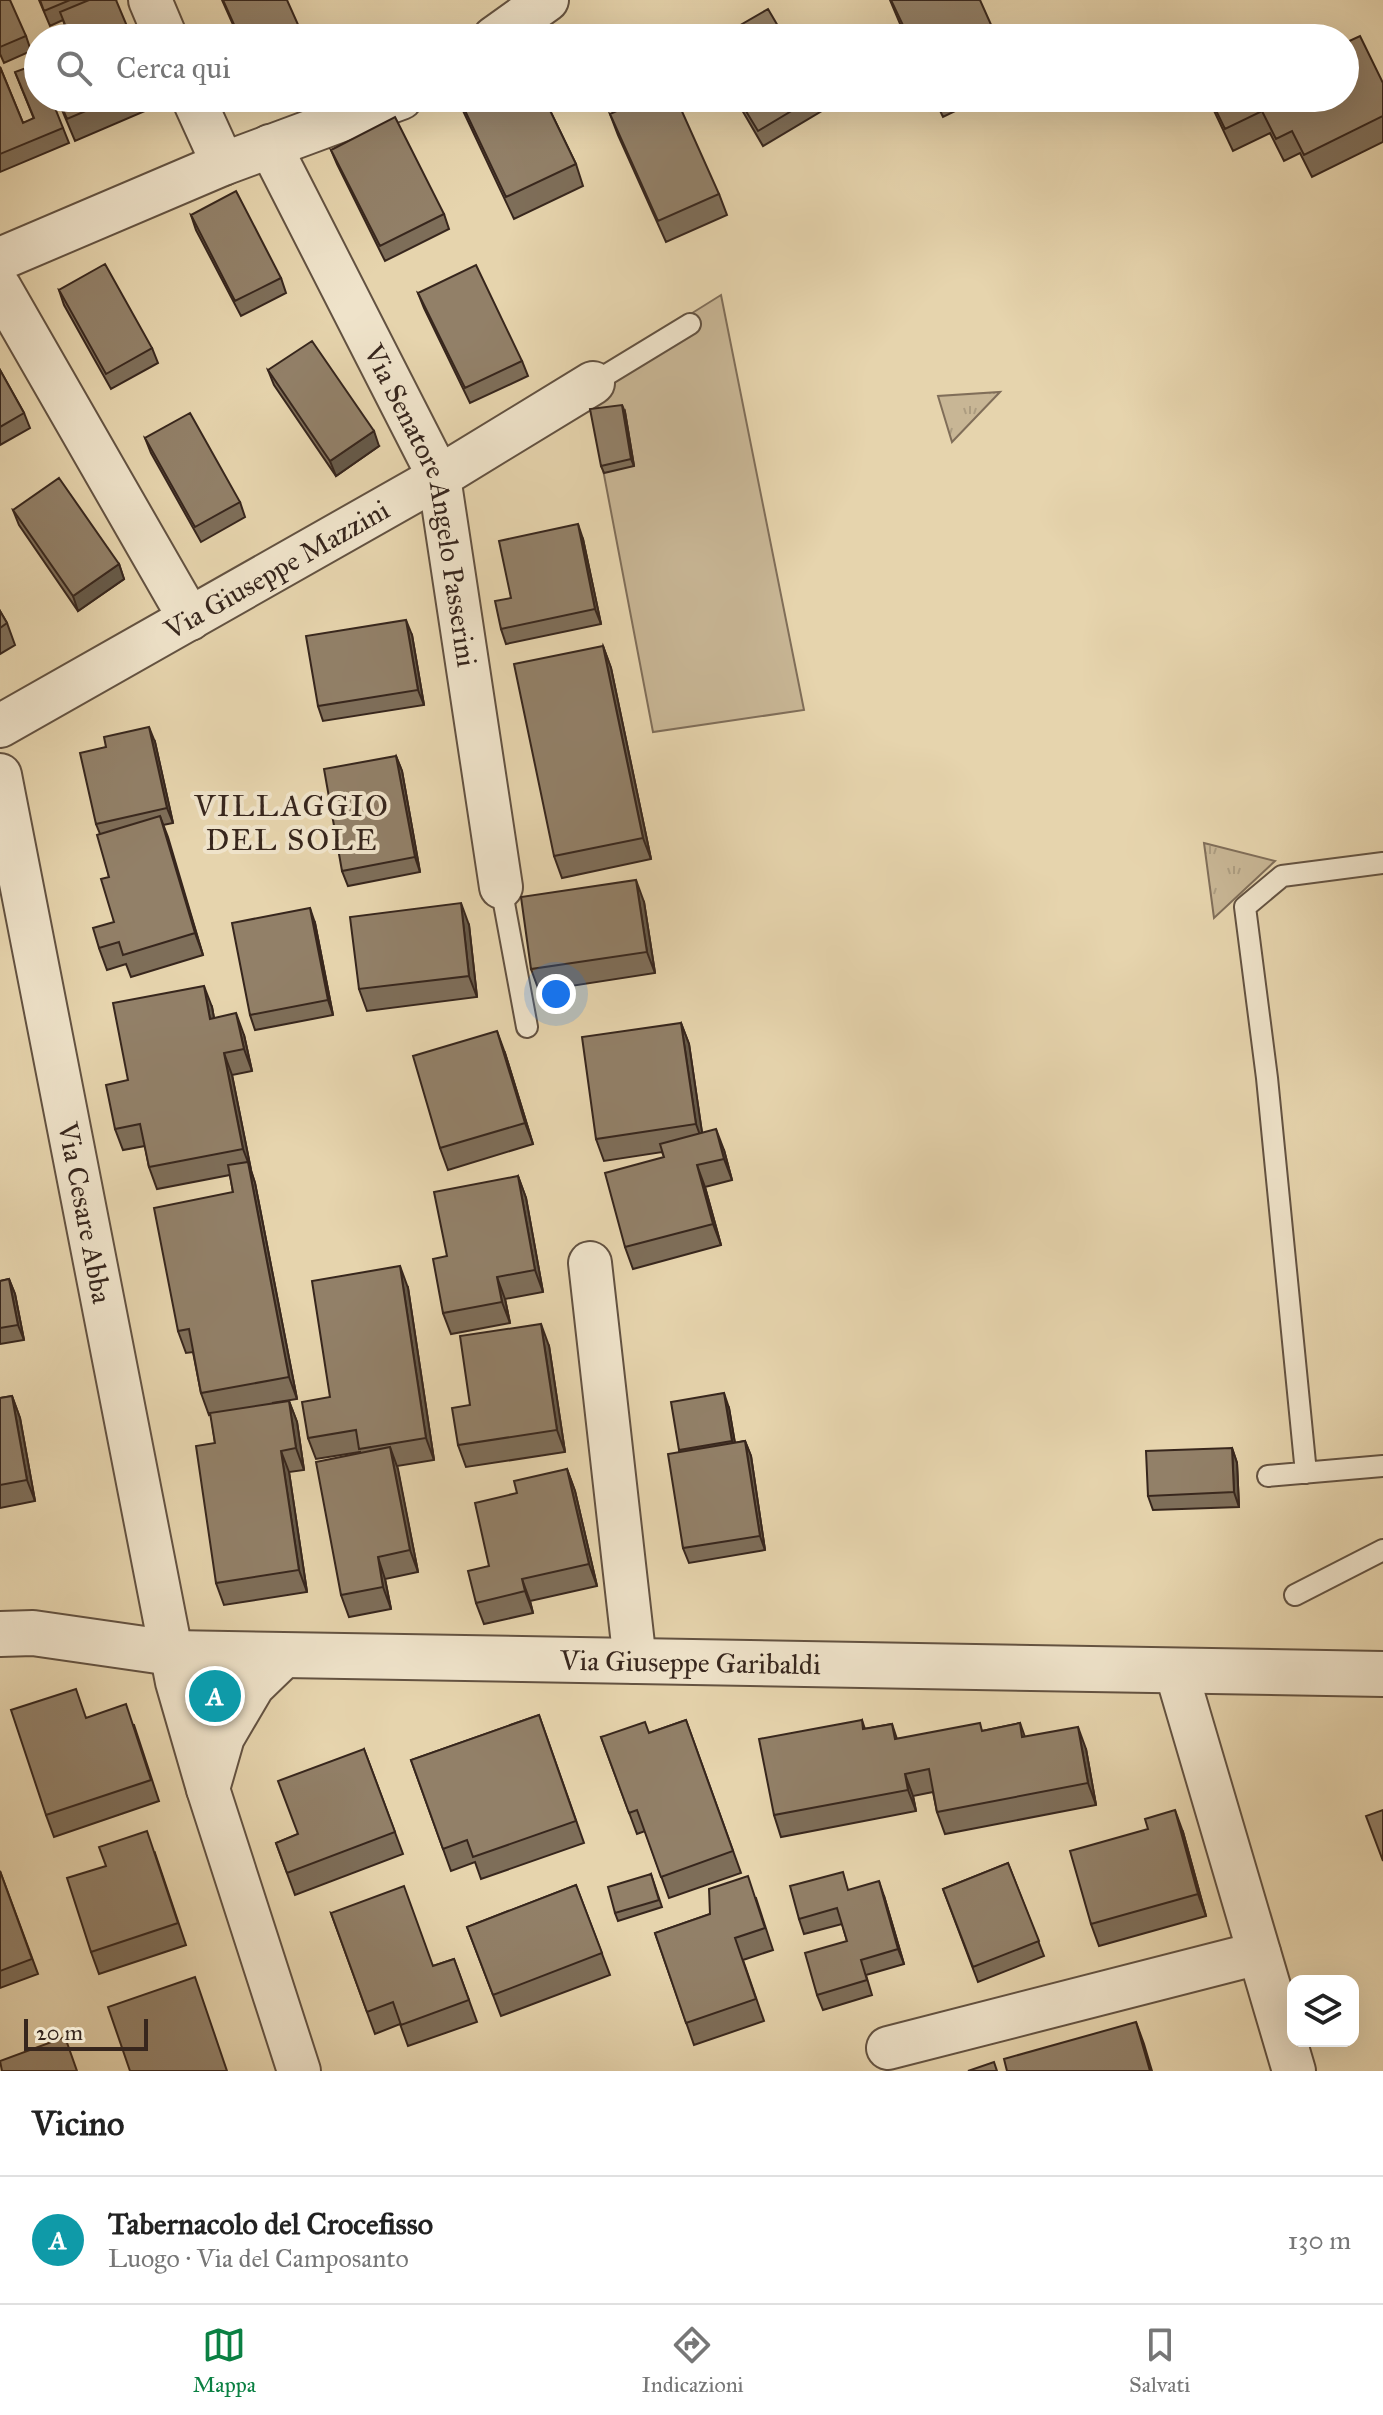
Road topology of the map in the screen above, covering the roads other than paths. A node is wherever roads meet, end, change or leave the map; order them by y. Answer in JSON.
{"nodes":[{"id":1,"x":150,"y":0,"type":"edge"},
{"id":2,"x":547,"y":0,"type":"edge"},
{"id":3,"x":160,"y":24,"type":"edge"},
{"id":4,"x":514,"y":24,"type":"edge"},
{"id":5,"x":199,"y":112,"type":"edge"},
{"id":6,"x":363,"y":112,"type":"edge"},
{"id":7,"x":270,"y":146,"type":"junction"},
{"id":8,"x":223,"y":164,"type":"junction"},
{"id":9,"x":0,"y":259,"type":"edge"},
{"id":10,"x":0,"y":288,"type":"edge"},
{"id":11,"x":690,"y":324,"type":"dead end"},
{"id":12,"x":593,"y":383,"type":"joint"},
{"id":13,"x":439,"y":477,"type":"junction"},
{"id":14,"x":190,"y":619,"type":"junction"},
{"id":15,"x":0,"y":726,"type":"edge"},
{"id":16,"x":0,"y":775,"type":"edge"},
{"id":17,"x":1383,"y":863,"type":"edge"},
{"id":18,"x":501,"y":887,"type":"joint"},
{"id":19,"x":527,"y":1027,"type":"dead end"},
{"id":20,"x":590,"y":1263,"type":"dead end"},
{"id":21,"x":1383,"y":1466,"type":"edge"},
{"id":22,"x":1306,"y":1473,"type":"junction"},
{"id":23,"x":1268,"y":1476,"type":"dead end"},
{"id":24,"x":1383,"y":1550,"type":"edge"},
{"id":25,"x":1295,"y":1595,"type":"dead end"},
{"id":26,"x":0,"y":1634,"type":"edge"},
{"id":27,"x":172,"y":1653,"type":"junction"},
{"id":28,"x":285,"y":1655,"type":"junction"},
{"id":29,"x":635,"y":1662,"type":"junction"},
{"id":30,"x":1176,"y":1671,"type":"junction"},
{"id":31,"x":1383,"y":1674,"type":"edge"},
{"id":32,"x":208,"y":1789,"type":"junction"},
{"id":33,"x":1259,"y":1953,"type":"junction"},
{"id":34,"x":888,"y":2048,"type":"dead end"},
{"id":35,"x":299,"y":2071,"type":"edge"},
{"id":36,"x":1294,"y":2071,"type":"edge"}],
"edges":[{"from":1,"to":3,"type":"street"},
{"from":2,"to":4,"type":"street"},
{"from":5,"to":8,"type":"street"},
{"from":6,"to":7,"type":"street"},
{"from":7,"to":8,"type":"street"},
{"from":7,"to":13,"type":"street","name":"Via Senatore Angelo Passerini"},
{"from":8,"to":9,"type":"street"},
{"from":10,"to":14,"type":"street"},
{"from":11,"to":12,"type":"lane"},
{"from":12,"to":13,"type":"street","name":"Via Giuseppe Mazzini"},
{"from":13,"to":14,"type":"street","name":"Via Giuseppe Mazzini"},
{"from":13,"to":18,"type":"street","name":"Via Senatore Angelo Passerini"},
{"from":14,"to":15,"type":"street","name":"Via Giuseppe Mazzini"},
{"from":16,"to":27,"type":"street","name":"Via Cesare Abba"},
{"from":17,"to":22,"type":"lane"},
{"from":18,"to":19,"type":"lane"},
{"from":20,"to":29,"type":"street"},
{"from":21,"to":22,"type":"lane"},
{"from":22,"to":23,"type":"lane"},
{"from":24,"to":25,"type":"lane"},
{"from":26,"to":27,"type":"street","name":"Via Giuseppe Garibaldi"},
{"from":27,"to":28,"type":"street","name":"Via Giuseppe Garibaldi"},
{"from":27,"to":32,"type":"street","name":"Via Cesare Abba"},
{"from":28,"to":29,"type":"street","name":"Via Giuseppe Garibaldi"},
{"from":28,"to":32,"type":"street"},
{"from":29,"to":30,"type":"street","name":"Via Giuseppe Garibaldi"},
{"from":30,"to":31,"type":"street","name":"Via Giuseppe Garibaldi"},
{"from":30,"to":33,"type":"street"},
{"from":32,"to":35,"type":"street","name":"Via Cesare Abba"},
{"from":33,"to":34,"type":"street"},
{"from":33,"to":36,"type":"street"}]}
